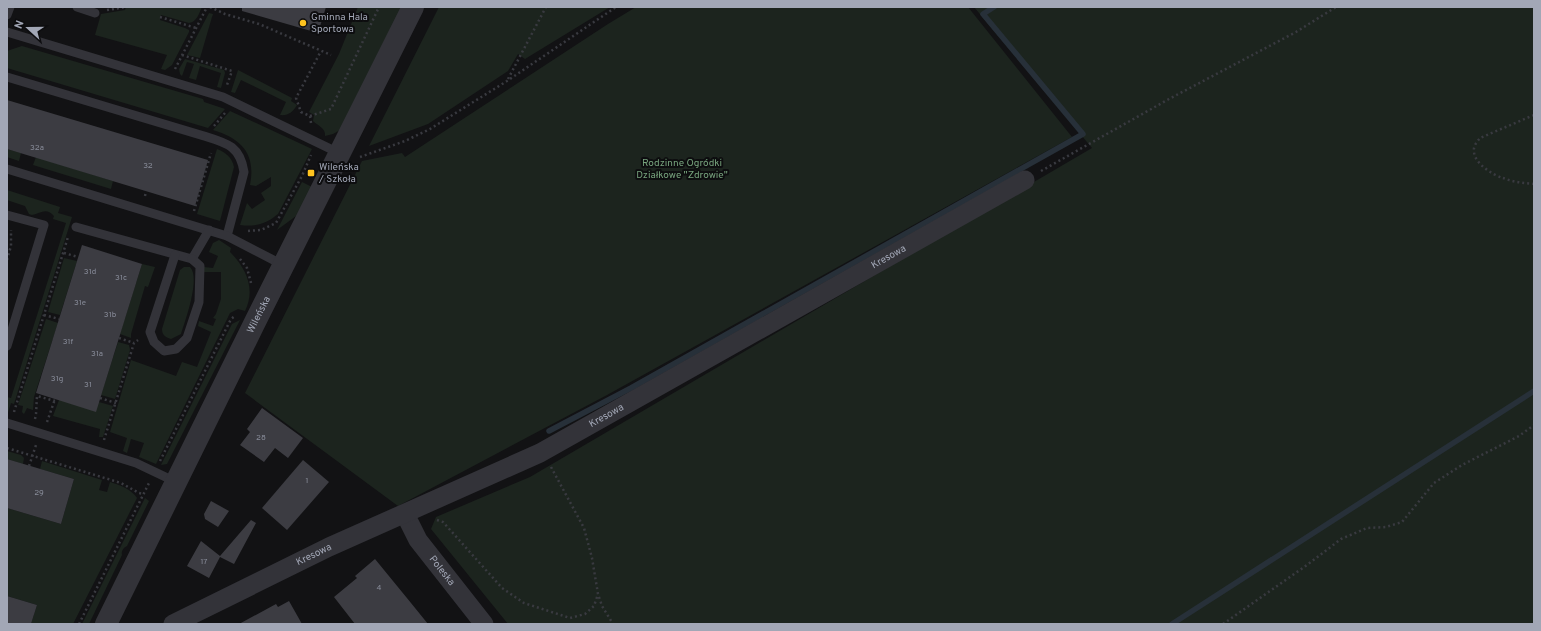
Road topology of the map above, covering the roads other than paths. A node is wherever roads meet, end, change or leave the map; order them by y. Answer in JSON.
{"nodes":[{"id":1,"x":10,"y":7,"type":"edge"},
{"id":2,"x":76,"y":7,"type":"edge"},
{"id":3,"x":413,"y":7,"type":"edge"},
{"id":4,"x":95,"y":12,"type":"road end"},
{"id":5,"x":7,"y":15,"type":"edge"},
{"id":6,"x":7,"y":32,"type":"edge"},
{"id":7,"x":7,"y":77,"type":"edge"},
{"id":8,"x":340,"y":154,"type":"junction"},
{"id":9,"x":7,"y":168,"type":"edge"},
{"id":10,"x":1025,"y":180,"type":"road end"},
{"id":11,"x":7,"y":215,"type":"edge"},
{"id":12,"x":76,"y":227,"type":"dead end"},
{"id":13,"x":209,"y":230,"type":"junction"},
{"id":14,"x":227,"y":236,"type":"junction"},
{"id":15,"x":175,"y":255,"type":"junction"},
{"id":16,"x":192,"y":259,"type":"junction"},
{"id":17,"x":284,"y":266,"type":"junction"},
{"id":18,"x":7,"y":346,"type":"edge"},
{"id":19,"x":9,"y":424,"type":"edge"},
{"id":20,"x":176,"y":482,"type":"junction"},
{"id":21,"x":405,"y":514,"type":"junction"},
{"id":22,"x":106,"y":624,"type":"edge"},
{"id":23,"x":173,"y":624,"type":"edge"},
{"id":24,"x":484,"y":624,"type":"edge"}],
"edges":[{"from":1,"to":5,"type":"lane"},
{"from":2,"to":4,"type":"lane"},
{"from":3,"to":8,"type":"street","name":"Wileńska"},
{"from":6,"to":8,"type":"lane"},
{"from":7,"to":14,"type":"lane"},
{"from":8,"to":17,"type":"street","name":"Wileńska"},
{"from":9,"to":13,"type":"lane"},
{"from":10,"to":21,"type":"street","name":"Kresowa"},
{"from":11,"to":18,"type":"lane"},
{"from":12,"to":15,"type":"lane"},
{"from":13,"to":14,"type":"lane"},
{"from":13,"to":16,"type":"lane"},
{"from":14,"to":17,"type":"lane"},
{"from":15,"to":16,"type":"lane"},
{"from":15,"to":16,"type":"lane"},
{"from":17,"to":20,"type":"street","name":"Wileńska"},
{"from":19,"to":20,"type":"lane"},
{"from":20,"to":22,"type":"street","name":"Wileńska"},
{"from":21,"to":23,"type":"street","name":"Kresowa"},
{"from":21,"to":24,"type":"street","name":"Poleska"}]}
